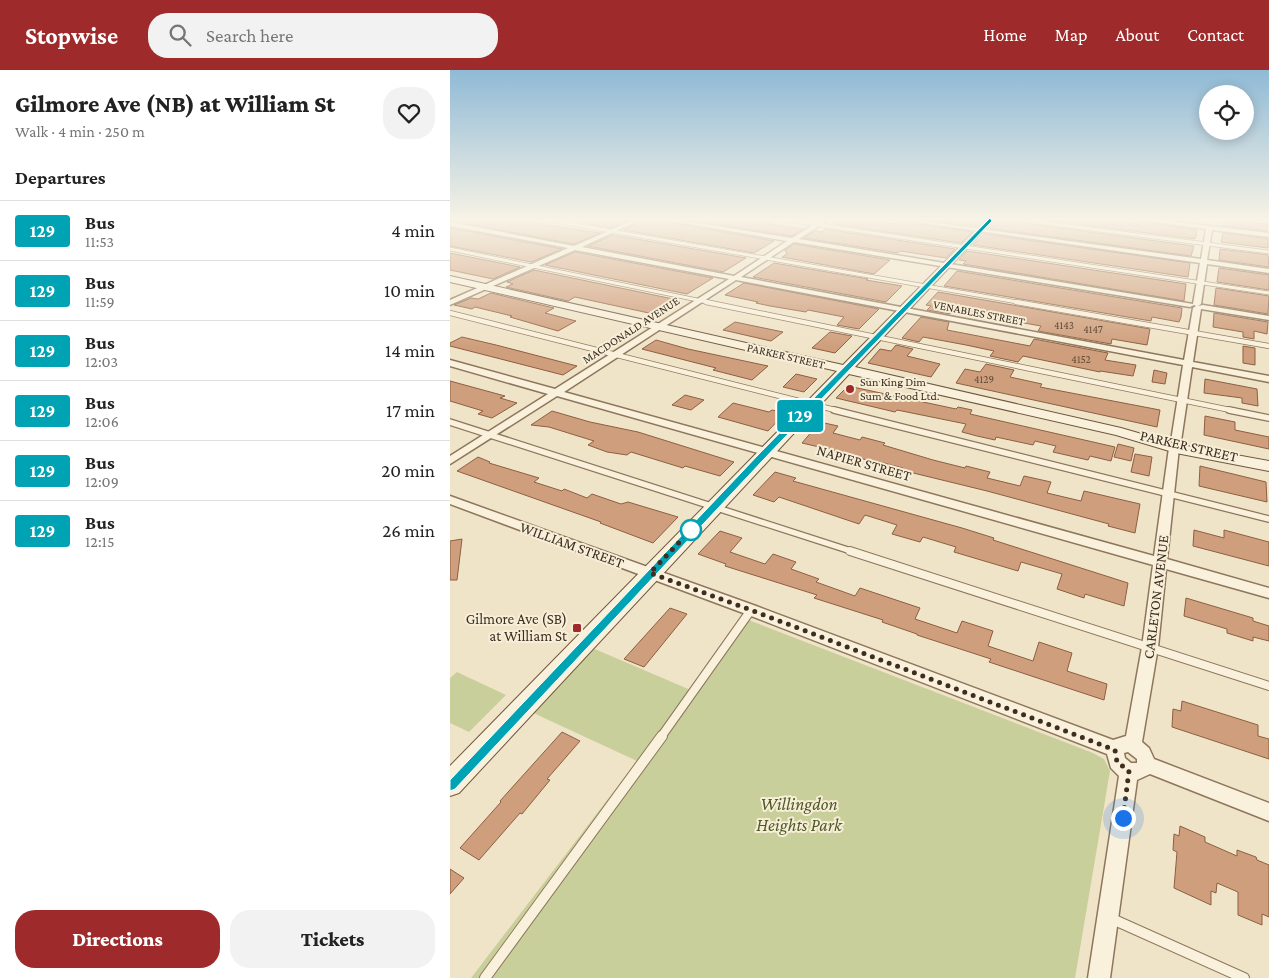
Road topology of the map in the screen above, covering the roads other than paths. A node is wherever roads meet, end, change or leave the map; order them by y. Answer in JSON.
{"nodes":[{"id":1,"x":515,"y":262,"type":"edge"},
{"id":2,"x":540,"y":262,"type":"edge"},
{"id":3,"x":654,"y":262,"type":"edge"},
{"id":4,"x":759,"y":262,"type":"edge"},
{"id":5,"x":791,"y":262,"type":"edge"},
{"id":6,"x":926,"y":262,"type":"edge"},
{"id":7,"x":950,"y":262,"type":"edge"},
{"id":8,"x":1068,"y":262,"type":"edge"},
{"id":9,"x":1204,"y":262,"type":"edge"},
{"id":10,"x":1207,"y":262,"type":"edge"},
{"id":11,"x":532,"y":266,"type":"junction"},
{"id":12,"x":947,"y":266,"type":"junction"},
{"id":13,"x":1269,"y":271,"type":"edge"},
{"id":14,"x":735,"y":278,"type":"junction"},
{"id":15,"x":450,"y":279,"type":"edge"},
{"id":16,"x":1201,"y":282,"type":"junction"},
{"id":17,"x":926,"y":286,"type":"junction"},
{"id":18,"x":486,"y":287,"type":"junction"},
{"id":19,"x":1269,"y":293,"type":"edge"},
{"id":20,"x":700,"y":301,"type":"junction"},
{"id":21,"x":450,"y":303,"type":"edge"},
{"id":22,"x":1197,"y":306,"type":"junction"},
{"id":23,"x":902,"y":310,"type":"junction"},
{"id":24,"x":450,"y":314,"type":"edge"},
{"id":25,"x":1269,"y":318,"type":"edge"},
{"id":26,"x":659,"y":327,"type":"junction"},
{"id":27,"x":1192,"y":332,"type":"junction"},
{"id":28,"x":875,"y":338,"type":"junction"},
{"id":29,"x":1269,"y":346,"type":"edge"},
{"id":30,"x":614,"y":356,"type":"junction"},
{"id":31,"x":450,"y":363,"type":"edge"},
{"id":32,"x":1187,"y":364,"type":"junction"},
{"id":33,"x":844,"y":370,"type":"junction"},
{"id":34,"x":1269,"y":379,"type":"edge"},
{"id":35,"x":557,"y":393,"type":"junction"},
{"id":36,"x":1183,"y":400,"type":"junction"},
{"id":37,"x":810,"y":405,"type":"junction"},
{"id":38,"x":1269,"y":418,"type":"edge"},
{"id":39,"x":450,"y":422,"type":"edge"},
{"id":40,"x":492,"y":435,"type":"junction"},
{"id":41,"x":1175,"y":444,"type":"junction"},
{"id":42,"x":767,"y":451,"type":"junction"},
{"id":43,"x":450,"y":460,"type":"edge"},
{"id":44,"x":1262,"y":464,"type":"edge"},
{"id":45,"x":1169,"y":494,"type":"junction"},
{"id":46,"x":450,"y":500,"type":"edge"},
{"id":47,"x":714,"y":506,"type":"junction"},
{"id":48,"x":1269,"y":519,"type":"edge"},
{"id":49,"x":1160,"y":563,"type":"junction"},
{"id":50,"x":650,"y":573,"type":"junction"},
{"id":51,"x":1269,"y":593,"type":"edge"},
{"id":52,"x":751,"y":610,"type":"junction"},
{"id":53,"x":1150,"y":647,"type":"junction"},
{"id":54,"x":1269,"y":686,"type":"edge"},
{"id":55,"x":1133,"y":745,"type":"junction"},
{"id":56,"x":1115,"y":750,"type":"junction"},
{"id":57,"x":1138,"y":768,"type":"junction"},
{"id":58,"x":450,"y":784,"type":"edge"},
{"id":59,"x":1269,"y":812,"type":"edge"},
{"id":60,"x":1109,"y":918,"type":"junction"},
{"id":61,"x":485,"y":978,"type":"edge"},
{"id":62,"x":1099,"y":978,"type":"edge"},
{"id":63,"x":1244,"y":978,"type":"edge"}],
"edges":[{"from":1,"to":11,"type":"lane"},
{"from":2,"to":11,"type":"street"},
{"from":3,"to":14,"type":"street","name":"VENABLES STREET"},
{"from":4,"to":14,"type":"street","name":"MACDONALD AVENUE"},
{"from":5,"to":17,"type":"lane"},
{"from":6,"to":12,"type":"street"},
{"from":7,"to":12,"type":"street"},
{"from":8,"to":16,"type":"lane"},
{"from":9,"to":16,"type":"street","name":"CARLETON AVENUE"},
{"from":10,"to":13,"type":"street"},
{"from":11,"to":18,"type":"street"},
{"from":11,"to":20,"type":"lane"},
{"from":12,"to":17,"type":"street"},
{"from":12,"to":22,"type":"street"},
{"from":14,"to":20,"type":"street","name":"MACDONALD AVENUE"},
{"from":14,"to":23,"type":"street","name":"VENABLES STREET"},
{"from":15,"to":18,"type":"street","name":"PARKER STREET"},
{"from":16,"to":19,"type":"lane"},
{"from":16,"to":22,"type":"street","name":"CARLETON AVENUE"},
{"from":17,"to":23,"type":"street"},
{"from":17,"to":27,"type":"lane"},
{"from":18,"to":21,"type":"street"},
{"from":18,"to":26,"type":"street","name":"PARKER STREET"},
{"from":20,"to":26,"type":"street","name":"MACDONALD AVENUE"},
{"from":20,"to":28,"type":"lane"},
{"from":22,"to":25,"type":"street"},
{"from":22,"to":27,"type":"street","name":"CARLETON AVENUE"},
{"from":23,"to":28,"type":"street"},
{"from":23,"to":32,"type":"street","name":"VENABLES STREET"},
{"from":24,"to":30,"type":"lane"},
{"from":26,"to":30,"type":"street","name":"MACDONALD AVENUE"},
{"from":26,"to":33,"type":"street","name":"PARKER STREET"},
{"from":27,"to":29,"type":"lane"},
{"from":27,"to":32,"type":"street","name":"CARLETON AVENUE"},
{"from":28,"to":33,"type":"street"},
{"from":28,"to":36,"type":"lane"},
{"from":30,"to":35,"type":"street","name":"MACDONALD AVENUE"},
{"from":30,"to":37,"type":"lane"},
{"from":31,"to":35,"type":"street","name":"NAPIER STREET"},
{"from":32,"to":34,"type":"street","name":"VENABLES STREET"},
{"from":32,"to":36,"type":"street","name":"CARLETON AVENUE"},
{"from":33,"to":37,"type":"street"},
{"from":33,"to":41,"type":"street","name":"PARKER STREET"},
{"from":35,"to":40,"type":"street","name":"MACDONALD AVENUE"},
{"from":35,"to":42,"type":"street","name":"NAPIER STREET"},
{"from":36,"to":38,"type":"lane"},
{"from":36,"to":41,"type":"street","name":"CARLETON AVENUE"},
{"from":37,"to":42,"type":"street"},
{"from":37,"to":45,"type":"lane"},
{"from":39,"to":40,"type":"lane"},
{"from":40,"to":43,"type":"street","name":"MACDONALD AVENUE"},
{"from":40,"to":47,"type":"lane"},
{"from":41,"to":44,"type":"street","name":"PARKER STREET"},
{"from":41,"to":45,"type":"street","name":"CARLETON AVENUE"},
{"from":42,"to":47,"type":"street"},
{"from":42,"to":49,"type":"street","name":"NAPIER STREET"},
{"from":45,"to":48,"type":"lane"},
{"from":45,"to":49,"type":"street","name":"CARLETON AVENUE"},
{"from":46,"to":50,"type":"street","name":"WILLIAM STREET"},
{"from":47,"to":50,"type":"street"},
{"from":47,"to":53,"type":"lane"},
{"from":49,"to":51,"type":"street","name":"NAPIER STREET"},
{"from":49,"to":53,"type":"street","name":"CARLETON AVENUE"},
{"from":50,"to":52,"type":"street","name":"WILLIAM STREET"},
{"from":50,"to":58,"type":"street"},
{"from":52,"to":56,"type":"street","name":"WILLIAM STREET"},
{"from":52,"to":61,"type":"lane"},
{"from":53,"to":54,"type":"lane"},
{"from":53,"to":55,"type":"street","name":"CARLETON AVENUE"},
{"from":55,"to":56,"type":"street"},
{"from":55,"to":57,"type":"street"},
{"from":56,"to":57,"type":"street"},
{"from":57,"to":59,"type":"street"},
{"from":57,"to":60,"type":"street"},
{"from":60,"to":62,"type":"street"},
{"from":60,"to":63,"type":"lane"}]}
